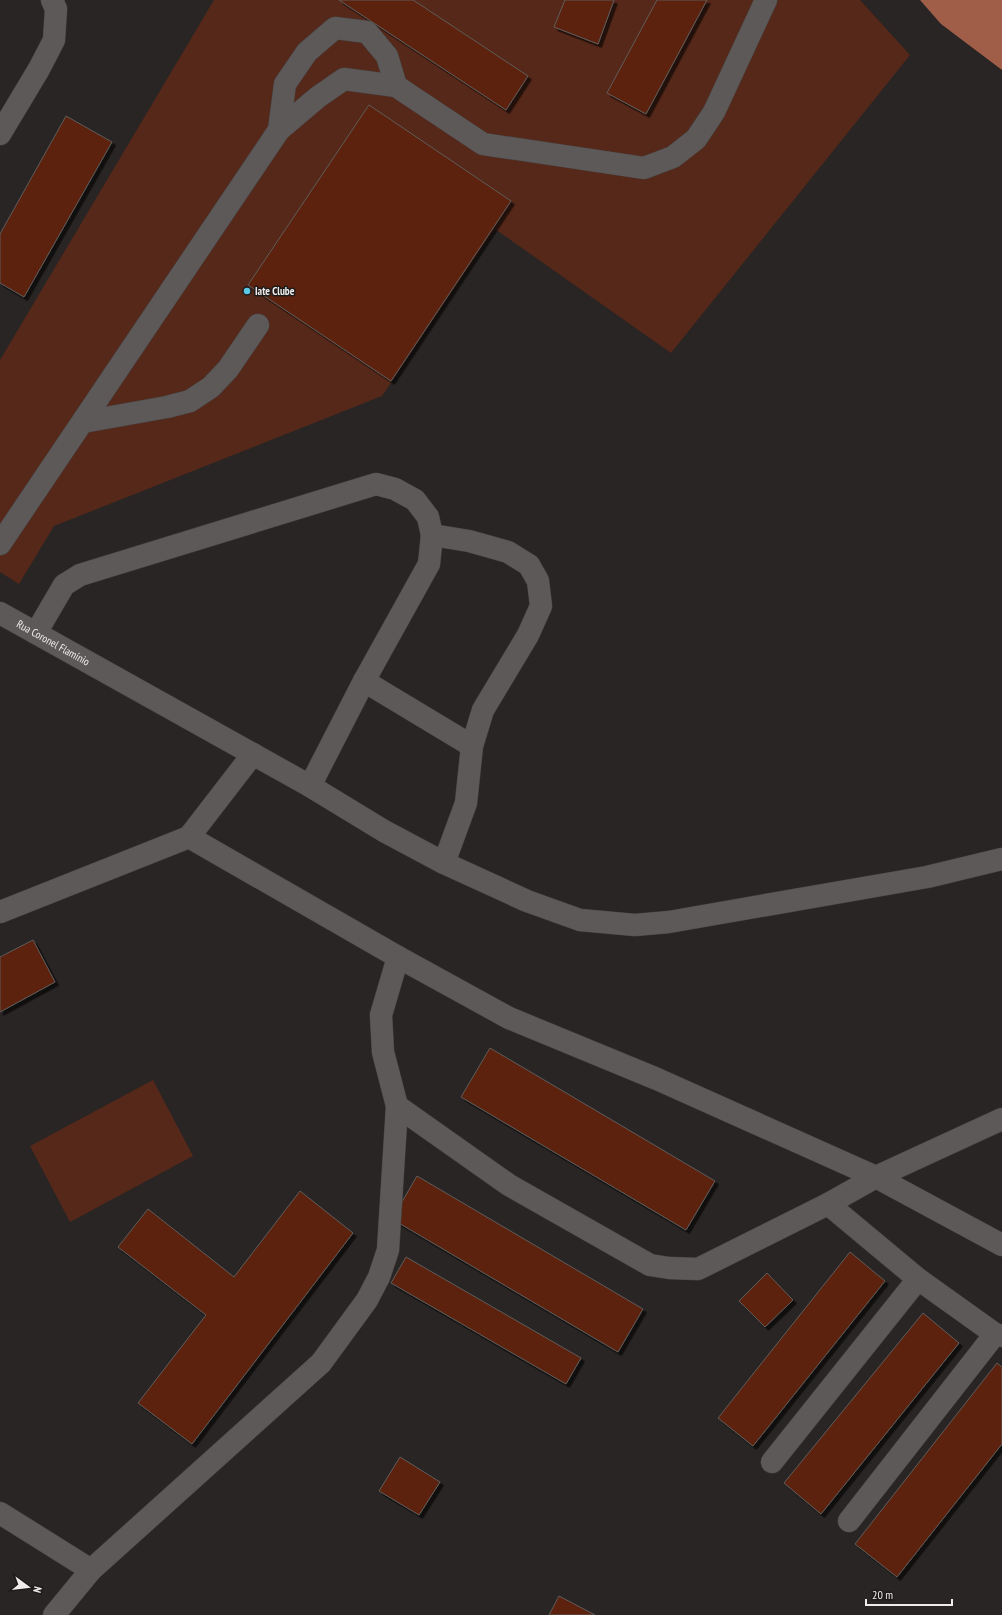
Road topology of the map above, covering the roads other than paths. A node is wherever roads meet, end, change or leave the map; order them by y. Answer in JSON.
{"nodes":[{"id":1,"x":52,"y":0,"type":"edge"},
{"id":2,"x":766,"y":0,"type":"edge"},
{"id":3,"x":396,"y":86,"type":"junction"},
{"id":4,"x":279,"y":130,"type":"junction"},
{"id":5,"x":0,"y":134,"type":"edge"},
{"id":6,"x":258,"y":325,"type":"dead end"},
{"id":7,"x":82,"y":422,"type":"junction"},
{"id":8,"x":432,"y":535,"type":"junction"},
{"id":9,"x":0,"y":544,"type":"edge"},
{"id":10,"x":0,"y":613,"type":"edge"},
{"id":11,"x":36,"y":633,"type":"junction"},
{"id":12,"x":364,"y":681,"type":"junction"},
{"id":13,"x":472,"y":746,"type":"junction"},
{"id":14,"x":253,"y":754,"type":"junction"},
{"id":15,"x":310,"y":786,"type":"junction"},
{"id":16,"x":190,"y":837,"type":"junction"},
{"id":17,"x":1002,"y":859,"type":"edge"},
{"id":18,"x":444,"y":863,"type":"junction"},
{"id":19,"x":0,"y":912,"type":"edge"},
{"id":20,"x":398,"y":957,"type":"junction"},
{"id":21,"x":397,"y":1106,"type":"junction"},
{"id":22,"x":1002,"y":1119,"type":"edge"},
{"id":23,"x":876,"y":1177,"type":"junction"},
{"id":24,"x":828,"y":1204,"type":"junction"},
{"id":25,"x":1002,"y":1245,"type":"edge"},
{"id":26,"x":918,"y":1279,"type":"junction"},
{"id":27,"x":998,"y":1335,"type":"edge"},
{"id":28,"x":772,"y":1462,"type":"dead end"},
{"id":29,"x":0,"y":1513,"type":"edge"},
{"id":30,"x":849,"y":1521,"type":"dead end"},
{"id":31,"x":91,"y":1570,"type":"junction"},
{"id":32,"x":54,"y":1615,"type":"edge"}],
"edges":[{"from":1,"to":5,"type":"street"},
{"from":2,"to":3,"type":"street"},
{"from":3,"to":4,"type":"street"},
{"from":3,"to":4,"type":"street"},
{"from":4,"to":7,"type":"street"},
{"from":6,"to":7,"type":"street"},
{"from":7,"to":9,"type":"street"},
{"from":8,"to":11,"type":"street"},
{"from":8,"to":12,"type":"street"},
{"from":8,"to":13,"type":"street"},
{"from":10,"to":11,"type":"street","name":"Rua Coronel Flamínio"},
{"from":11,"to":14,"type":"street","name":"Rua Coronel Flamínio"},
{"from":12,"to":13,"type":"street"},
{"from":12,"to":15,"type":"street"},
{"from":13,"to":18,"type":"street"},
{"from":14,"to":15,"type":"street","name":"Rua Coronel Flamínio"},
{"from":14,"to":16,"type":"street"},
{"from":15,"to":18,"type":"street","name":"Rua Coronel Flamínio"},
{"from":16,"to":19,"type":"street"},
{"from":16,"to":20,"type":"street"},
{"from":17,"to":18,"type":"street","name":"Rua Coronel Flamínio"},
{"from":20,"to":21,"type":"street"},
{"from":20,"to":23,"type":"street"},
{"from":21,"to":24,"type":"street"},
{"from":21,"to":31,"type":"street"},
{"from":22,"to":23,"type":"street"},
{"from":23,"to":24,"type":"street"},
{"from":23,"to":25,"type":"street"},
{"from":24,"to":26,"type":"street"},
{"from":26,"to":27,"type":"street"},
{"from":26,"to":28,"type":"street"},
{"from":27,"to":30,"type":"street"},
{"from":29,"to":31,"type":"street"},
{"from":31,"to":32,"type":"street"}]}
